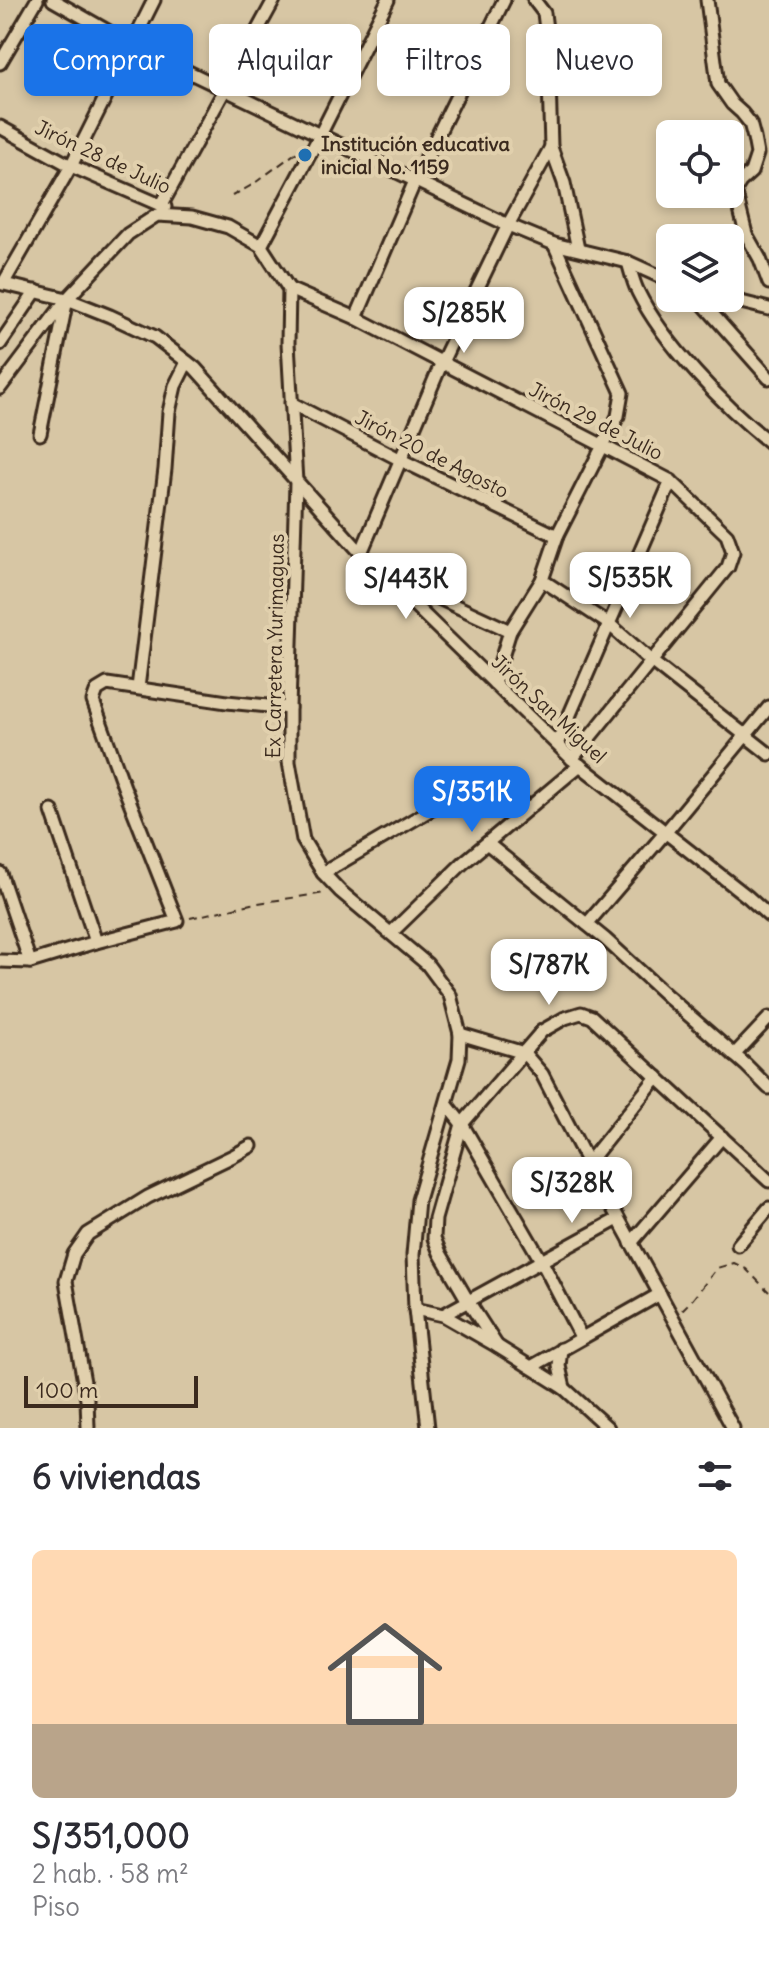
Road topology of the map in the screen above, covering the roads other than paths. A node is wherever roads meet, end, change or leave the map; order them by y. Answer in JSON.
{"nodes":[{"id":1,"x":37,"y":0,"type":"edge"},
{"id":2,"x":53,"y":0,"type":"edge"},
{"id":3,"x":154,"y":0,"type":"edge"},
{"id":4,"x":274,"y":0,"type":"edge"},
{"id":5,"x":388,"y":0,"type":"edge"},
{"id":6,"x":504,"y":0,"type":"edge"},
{"id":7,"x":534,"y":0,"type":"edge"},
{"id":8,"x":707,"y":0,"type":"edge"},
{"id":9,"x":95,"y":24,"type":"edge"},
{"id":10,"x":142,"y":24,"type":"edge"},
{"id":11,"x":261,"y":24,"type":"edge"},
{"id":12,"x":0,"y":63,"type":"edge"},
{"id":13,"x":106,"y":96,"type":"edge"},
{"id":14,"x":222,"y":96,"type":"edge"},
{"id":15,"x":236,"y":96,"type":"edge"},
{"id":16,"x":0,"y":127,"type":"edge"},
{"id":17,"x":320,"y":135,"type":"junction"},
{"id":18,"x":551,"y":147,"type":"junction"},
{"id":19,"x":71,"y":166,"type":"junction"},
{"id":20,"x":415,"y":181,"type":"junction"},
{"id":21,"x":161,"y":206,"type":"junction"},
{"id":22,"x":192,"y":217,"type":"junction"},
{"id":23,"x":508,"y":225,"type":"junction"},
{"id":24,"x":554,"y":244,"type":"junction"},
{"id":25,"x":261,"y":246,"type":"junction"},
{"id":26,"x":578,"y":249,"type":"junction"},
{"id":27,"x":628,"y":262,"type":"junction"},
{"id":28,"x":656,"y":275,"type":"edge"},
{"id":29,"x":769,"y":283,"type":"edge"},
{"id":30,"x":2,"y":284,"type":"edge"},
{"id":31,"x":289,"y":289,"type":"junction"},
{"id":32,"x":36,"y":291,"type":"junction"},
{"id":33,"x":67,"y":299,"type":"junction"},
{"id":34,"x":744,"y":303,"type":"edge"},
{"id":35,"x":769,"y":309,"type":"edge"},
{"id":36,"x":710,"y":312,"type":"edge"},
{"id":37,"x":356,"y":318,"type":"junction"},
{"id":38,"x":0,"y":344,"type":"edge"},
{"id":39,"x":187,"y":362,"type":"junction"},
{"id":40,"x":442,"y":362,"type":"junction"},
{"id":41,"x":769,"y":378,"type":"edge"},
{"id":42,"x":0,"y":388,"type":"edge"},
{"id":43,"x":291,"y":403,"type":"junction"},
{"id":44,"x":769,"y":423,"type":"edge"},
{"id":45,"x":40,"y":434,"type":"dead end"},
{"id":46,"x":764,"y":438,"type":"edge"},
{"id":47,"x":604,"y":445,"type":"junction"},
{"id":48,"x":401,"y":460,"type":"junction"},
{"id":49,"x":671,"y":481,"type":"junction"},
{"id":50,"x":296,"y":482,"type":"junction"},
{"id":51,"x":557,"y":536,"type":"junction"},
{"id":52,"x":361,"y":553,"type":"junction"},
{"id":53,"x":378,"y":570,"type":"junction"},
{"id":54,"x":542,"y":580,"type":"junction"},
{"id":55,"x":609,"y":624,"type":"junction"},
{"id":56,"x":510,"y":631,"type":"junction"},
{"id":57,"x":651,"y":661,"type":"junction"},
{"id":58,"x":494,"y":683,"type":"junction"},
{"id":59,"x":138,"y":688,"type":"junction"},
{"id":60,"x":769,"y":707,"type":"edge"},
{"id":61,"x":289,"y":708,"type":"junction"},
{"id":62,"x":747,"y":736,"type":"junction"},
{"id":63,"x":557,"y":744,"type":"junction"},
{"id":64,"x":769,"y":754,"type":"edge"},
{"id":65,"x":576,"y":762,"type":"junction"},
{"id":66,"x":449,"y":799,"type":"dead end"},
{"id":67,"x":52,"y":811,"type":"dead end"},
{"id":68,"x":665,"y":833,"type":"junction"},
{"id":69,"x":488,"y":844,"type":"junction"},
{"id":70,"x":0,"y":873,"type":"edge"},
{"id":71,"x":323,"y":873,"type":"junction"},
{"id":72,"x":767,"y":910,"type":"edge"},
{"id":73,"x":587,"y":924,"type":"junction"},
{"id":74,"x":391,"y":933,"type":"junction"},
{"id":75,"x":96,"y":942,"type":"junction"},
{"id":76,"x":0,"y":961,"type":"edge"},
{"id":77,"x":30,"y":962,"type":"junction"},
{"id":78,"x":769,"y":1018,"type":"edge"},
{"id":79,"x":460,"y":1034,"type":"junction"},
{"id":80,"x":524,"y":1053,"type":"junction"},
{"id":81,"x":734,"y":1055,"type":"junction"},
{"id":82,"x":657,"y":1077,"type":"junction"},
{"id":83,"x":769,"y":1088,"type":"edge"},
{"id":84,"x":447,"y":1105,"type":"junction"},
{"id":85,"x":462,"y":1124,"type":"junction"},
{"id":86,"x":722,"y":1137,"type":"junction"},
{"id":87,"x":251,"y":1146,"type":"dead end"},
{"id":88,"x":588,"y":1163,"type":"junction"},
{"id":89,"x":769,"y":1181,"type":"edge"},
{"id":90,"x":769,"y":1208,"type":"edge"},
{"id":91,"x":618,"y":1219,"type":"junction"},
{"id":92,"x":631,"y":1243,"type":"junction"},
{"id":93,"x":738,"y":1245,"type":"dead end"},
{"id":94,"x":542,"y":1262,"type":"junction"},
{"id":95,"x":660,"y":1294,"type":"junction"},
{"id":96,"x":468,"y":1301,"type":"junction"},
{"id":97,"x":415,"y":1309,"type":"junction"},
{"id":98,"x":443,"y":1315,"type":"junction"},
{"id":99,"x":581,"y":1337,"type":"junction"},
{"id":100,"x":497,"y":1346,"type":"junction"},
{"id":101,"x":561,"y":1349,"type":"junction"},
{"id":102,"x":531,"y":1367,"type":"junction"},
{"id":103,"x":564,"y":1388,"type":"junction"},
{"id":104,"x":88,"y":1428,"type":"edge"},
{"id":105,"x":428,"y":1428,"type":"edge"},
{"id":106,"x":608,"y":1428,"type":"edge"},
{"id":107,"x":733,"y":1428,"type":"edge"}],
"edges":[{"from":1,"to":12,"type":"street"},
{"from":2,"to":9,"type":"street"},
{"from":3,"to":10,"type":"street"},
{"from":4,"to":11,"type":"street"},
{"from":5,"to":17,"type":"street"},
{"from":6,"to":20,"type":"street"},
{"from":7,"to":18,"type":"street"},
{"from":8,"to":29,"type":"street"},
{"from":13,"to":19,"type":"street"},
{"from":14,"to":21,"type":"street"},
{"from":15,"to":17,"type":"street"},
{"from":16,"to":19,"type":"street","name":"Jirón 28 de Julio"},
{"from":17,"to":20,"type":"street"},
{"from":17,"to":25,"type":"street"},
{"from":18,"to":23,"type":"street"},
{"from":18,"to":26,"type":"street"},
{"from":19,"to":21,"type":"street","name":"Jirón 28 de Julio"},
{"from":19,"to":30,"type":"street"},
{"from":20,"to":23,"type":"street"},
{"from":20,"to":37,"type":"street"},
{"from":21,"to":22,"type":"street","name":"Jirón 28 de Julio"},
{"from":22,"to":25,"type":"street"},
{"from":22,"to":33,"type":"street"},
{"from":23,"to":24,"type":"street"},
{"from":23,"to":40,"type":"street"},
{"from":24,"to":26,"type":"street"},
{"from":24,"to":47,"type":"street"},
{"from":25,"to":31,"type":"street"},
{"from":26,"to":27,"type":"street"},
{"from":27,"to":28,"type":"street"},
{"from":27,"to":46,"type":"street"},
{"from":30,"to":32,"type":"street","name":"Jirón San Miguel"},
{"from":31,"to":37,"type":"street","name":"Jirón 29 de Julio"},
{"from":31,"to":43,"type":"street","name":"Ex Carretera Yurimaguas"},
{"from":32,"to":33,"type":"street","name":"Jirón San Miguel"},
{"from":32,"to":38,"type":"street"},
{"from":33,"to":39,"type":"street","name":"Jirón San Miguel"},
{"from":33,"to":42,"type":"street"},
{"from":33,"to":45,"type":"street"},
{"from":34,"to":35,"type":"street"},
{"from":36,"to":41,"type":"street"},
{"from":37,"to":40,"type":"street","name":"Jirón 29 de Julio"},
{"from":39,"to":50,"type":"street","name":"Jirón San Miguel"},
{"from":39,"to":59,"type":"street"},
{"from":40,"to":47,"type":"street","name":"Jirón 29 de Julio"},
{"from":40,"to":48,"type":"street"},
{"from":43,"to":48,"type":"street","name":"Jirón 20 de Agosto"},
{"from":43,"to":50,"type":"street","name":"Ex Carretera Yurimaguas"},
{"from":44,"to":46,"type":"street"},
{"from":47,"to":49,"type":"street","name":"Jirón 29 de Julio"},
{"from":47,"to":51,"type":"street"},
{"from":48,"to":51,"type":"street","name":"Jirón 20 de Agosto"},
{"from":48,"to":52,"type":"street"},
{"from":49,"to":55,"type":"street"},
{"from":49,"to":57,"type":"street","name":"Jirón 29 de Julio"},
{"from":50,"to":52,"type":"street","name":"Jirón San Miguel"},
{"from":50,"to":61,"type":"street","name":"Ex Carretera Yurimaguas"},
{"from":51,"to":54,"type":"street"},
{"from":52,"to":53,"type":"street","name":"Jirón San Miguel"},
{"from":53,"to":56,"type":"street"},
{"from":53,"to":58,"type":"street","name":"Jirón San Miguel"},
{"from":54,"to":55,"type":"street"},
{"from":54,"to":56,"type":"street"},
{"from":55,"to":57,"type":"street"},
{"from":55,"to":63,"type":"street"},
{"from":56,"to":58,"type":"street"},
{"from":57,"to":62,"type":"street"},
{"from":57,"to":65,"type":"street"},
{"from":58,"to":63,"type":"street","name":"Jirón San Miguel"},
{"from":59,"to":61,"type":"street"},
{"from":59,"to":75,"type":"street"},
{"from":60,"to":62,"type":"street"},
{"from":61,"to":71,"type":"street","name":"Ex Carretera Yurimaguas"},
{"from":62,"to":64,"type":"street"},
{"from":62,"to":68,"type":"street"},
{"from":63,"to":65,"type":"street","name":"Jirón San Miguel"},
{"from":65,"to":68,"type":"street","name":"Jirón San Miguel"},
{"from":65,"to":69,"type":"street"},
{"from":66,"to":71,"type":"street"},
{"from":67,"to":75,"type":"street"},
{"from":68,"to":72,"type":"street","name":"Jirón San Miguel"},
{"from":68,"to":73,"type":"street"},
{"from":69,"to":73,"type":"street"},
{"from":69,"to":74,"type":"street"},
{"from":70,"to":77,"type":"street"},
{"from":71,"to":74,"type":"street","name":"Ex Carretera Yurimaguas"},
{"from":73,"to":81,"type":"street"},
{"from":74,"to":79,"type":"street","name":"Ex Carretera Yurimaguas"},
{"from":75,"to":77,"type":"street"},
{"from":76,"to":77,"type":"street"},
{"from":78,"to":81,"type":"street"},
{"from":79,"to":80,"type":"street"},
{"from":79,"to":84,"type":"street","name":"Ex Carretera Yurimaguas"},
{"from":80,"to":82,"type":"street"},
{"from":80,"to":85,"type":"street"},
{"from":80,"to":88,"type":"street"},
{"from":81,"to":83,"type":"street"},
{"from":82,"to":86,"type":"street"},
{"from":82,"to":88,"type":"street"},
{"from":84,"to":85,"type":"street"},
{"from":84,"to":97,"type":"street","name":"Ex Carretera Yurimaguas"},
{"from":85,"to":94,"type":"street"},
{"from":85,"to":96,"type":"street"},
{"from":86,"to":89,"type":"street"},
{"from":86,"to":92,"type":"street"},
{"from":87,"to":104,"type":"street"},
{"from":88,"to":91,"type":"street"},
{"from":90,"to":93,"type":"street"},
{"from":91,"to":92,"type":"street"},
{"from":91,"to":94,"type":"street"},
{"from":92,"to":95,"type":"street"},
{"from":94,"to":96,"type":"street"},
{"from":94,"to":99,"type":"street"},
{"from":95,"to":99,"type":"street"},
{"from":95,"to":107,"type":"street"},
{"from":96,"to":98,"type":"street"},
{"from":96,"to":100,"type":"street"},
{"from":97,"to":98,"type":"street"},
{"from":97,"to":105,"type":"street","name":"Ex Carretera Yurimaguas"},
{"from":98,"to":100,"type":"street"},
{"from":99,"to":101,"type":"street"},
{"from":100,"to":102,"type":"street"},
{"from":101,"to":102,"type":"street"},
{"from":101,"to":103,"type":"street"},
{"from":102,"to":103,"type":"street"},
{"from":103,"to":106,"type":"street"}]}
